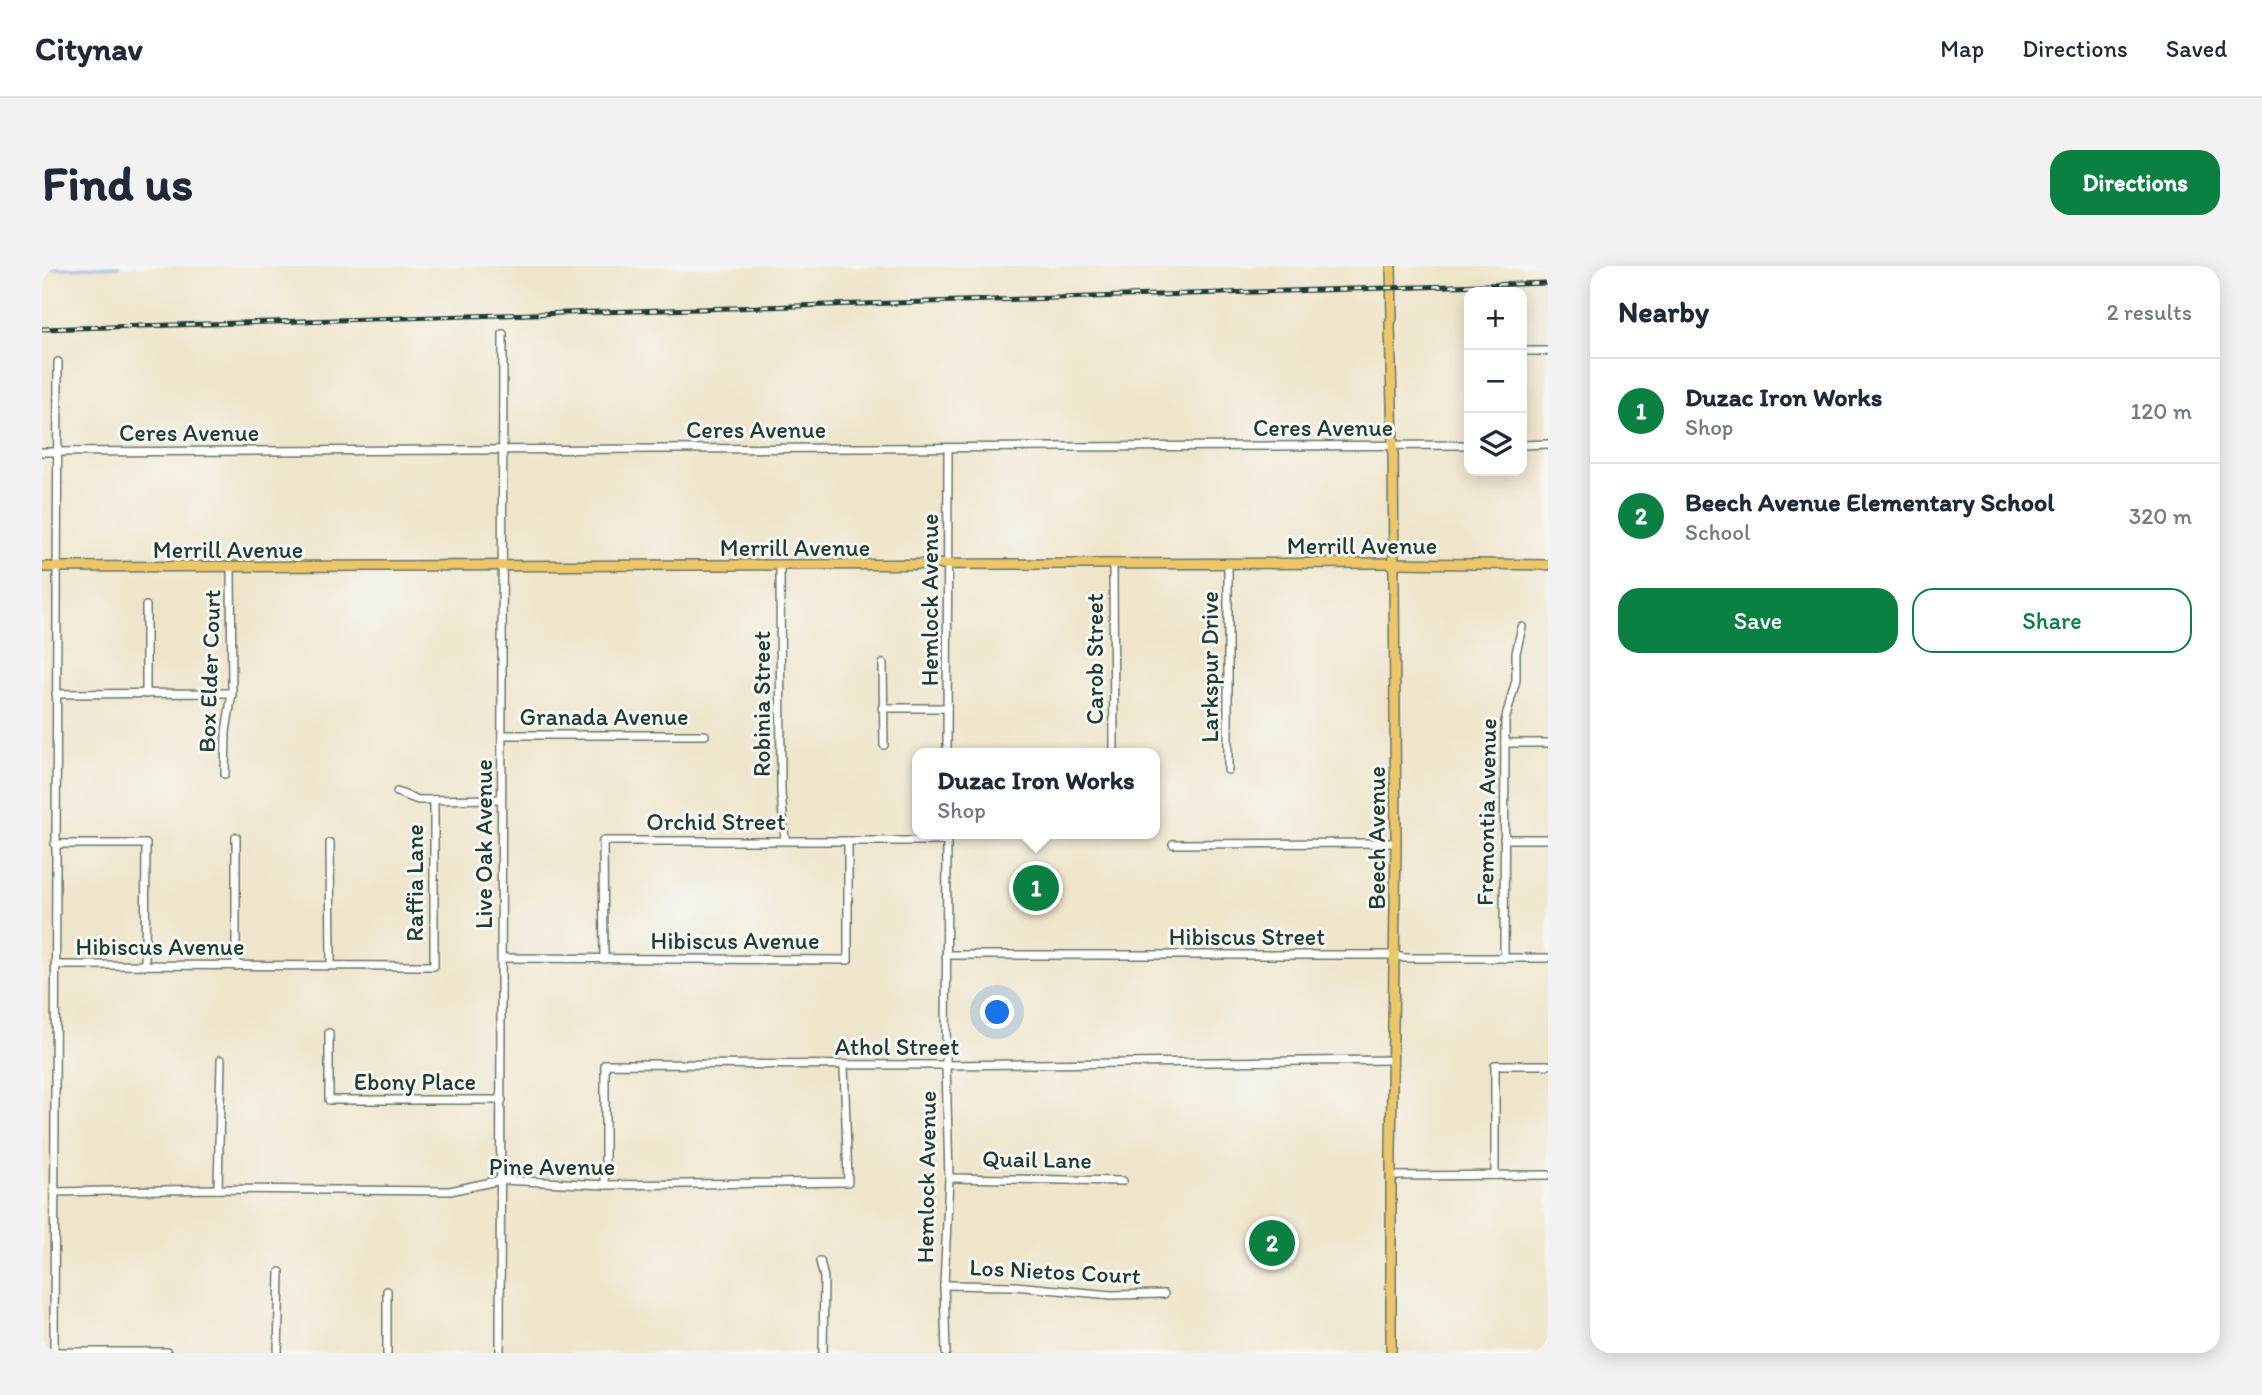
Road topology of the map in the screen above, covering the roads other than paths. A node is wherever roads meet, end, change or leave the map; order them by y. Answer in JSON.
{"nodes":[{"id":1,"x":1389,"y":266,"type":"edge"},
{"id":2,"x":503,"y":334,"type":"dead end"},
{"id":3,"x":1527,"y":351,"type":"edge"},
{"id":4,"x":1548,"y":351,"type":"edge"},
{"id":5,"x":58,"y":362,"type":"dead end"},
{"id":6,"x":1548,"y":444,"type":"edge"},
{"id":7,"x":1464,"y":445,"type":"edge"},
{"id":8,"x":1527,"y":445,"type":"edge"},
{"id":9,"x":1393,"y":446,"type":"junction"},
{"id":10,"x":948,"y":448,"type":"junction"},
{"id":11,"x":502,"y":450,"type":"junction"},
{"id":12,"x":42,"y":452,"type":"edge"},
{"id":13,"x":57,"y":452,"type":"junction"},
{"id":14,"x":1393,"y":563,"type":"junction"},
{"id":15,"x":1113,"y":565,"type":"junction"},
{"id":16,"x":1228,"y":565,"type":"junction"},
{"id":17,"x":1548,"y":565,"type":"edge"},
{"id":18,"x":780,"y":566,"type":"junction"},
{"id":19,"x":948,"y":566,"type":"junction"},
{"id":20,"x":42,"y":567,"type":"edge"},
{"id":21,"x":56,"y":567,"type":"junction"},
{"id":22,"x":501,"y":567,"type":"junction"},
{"id":23,"x":231,"y":568,"type":"junction"},
{"id":24,"x":146,"y":606,"type":"dead end"},
{"id":25,"x":1522,"y":626,"type":"dead end"},
{"id":26,"x":883,"y":664,"type":"dead end"},
{"id":27,"x":232,"y":693,"type":"junction"},
{"id":28,"x":56,"y":694,"type":"junction"},
{"id":29,"x":146,"y":694,"type":"junction"},
{"id":30,"x":882,"y":708,"type":"junction"},
{"id":31,"x":947,"y":708,"type":"junction"},
{"id":32,"x":502,"y":735,"type":"junction"},
{"id":33,"x":705,"y":735,"type":"dead end"},
{"id":34,"x":1505,"y":743,"type":"junction"},
{"id":35,"x":1548,"y":743,"type":"edge"},
{"id":36,"x":884,"y":745,"type":"dead end"},
{"id":37,"x":947,"y":748,"type":"edge"},
{"id":38,"x":1114,"y":748,"type":"edge"},
{"id":39,"x":1228,"y":770,"type":"dead end"},
{"id":40,"x":225,"y":775,"type":"dead end"},
{"id":41,"x":397,"y":792,"type":"dead end"},
{"id":42,"x":501,"y":799,"type":"junction"},
{"id":43,"x":434,"y":800,"type":"junction"},
{"id":44,"x":236,"y":837,"type":"dead end"},
{"id":45,"x":912,"y":838,"type":"edge"},
{"id":46,"x":947,"y":839,"type":"edge"},
{"id":47,"x":1504,"y":839,"type":"junction"},
{"id":48,"x":1548,"y":839,"type":"edge"},
{"id":49,"x":785,"y":840,"type":"junction"},
{"id":50,"x":848,"y":841,"type":"junction"},
{"id":51,"x":330,"y":843,"type":"dead end"},
{"id":52,"x":1396,"y":843,"type":"junction"},
{"id":53,"x":55,"y":844,"type":"junction"},
{"id":54,"x":1173,"y":844,"type":"dead end"},
{"id":55,"x":947,"y":955,"type":"junction"},
{"id":56,"x":1394,"y":955,"type":"junction"},
{"id":57,"x":502,"y":958,"type":"junction"},
{"id":58,"x":1504,"y":958,"type":"junction"},
{"id":59,"x":1548,"y":958,"type":"edge"},
{"id":60,"x":604,"y":959,"type":"junction"},
{"id":61,"x":55,"y":965,"type":"junction"},
{"id":62,"x":331,"y":965,"type":"junction"},
{"id":63,"x":145,"y":966,"type":"junction"},
{"id":64,"x":236,"y":966,"type":"junction"},
{"id":65,"x":434,"y":966,"type":"joint"},
{"id":66,"x":329,"y":1033,"type":"dead end"},
{"id":67,"x":220,"y":1060,"type":"dead end"},
{"id":68,"x":1393,"y":1060,"type":"junction"},
{"id":69,"x":844,"y":1065,"type":"junction"},
{"id":70,"x":946,"y":1065,"type":"junction"},
{"id":71,"x":1548,"y":1065,"type":"edge"},
{"id":72,"x":502,"y":1100,"type":"junction"},
{"id":73,"x":1495,"y":1175,"type":"junction"},
{"id":74,"x":1548,"y":1175,"type":"edge"},
{"id":75,"x":1391,"y":1176,"type":"junction"},
{"id":76,"x":949,"y":1178,"type":"junction"},
{"id":77,"x":501,"y":1180,"type":"junction"},
{"id":78,"x":1123,"y":1181,"type":"dead end"},
{"id":79,"x":606,"y":1185,"type":"junction"},
{"id":80,"x":218,"y":1189,"type":"junction"},
{"id":81,"x":54,"y":1192,"type":"junction"},
{"id":82,"x":820,"y":1261,"type":"dead end"},
{"id":83,"x":280,"y":1272,"type":"dead end"},
{"id":84,"x":944,"y":1285,"type":"junction"},
{"id":85,"x":387,"y":1291,"type":"dead end"},
{"id":86,"x":1164,"y":1294,"type":"dead end"},
{"id":87,"x":54,"y":1352,"type":"edge"},
{"id":88,"x":167,"y":1352,"type":"edge"},
{"id":89,"x":278,"y":1353,"type":"edge"},
{"id":90,"x":387,"y":1353,"type":"edge"},
{"id":91,"x":500,"y":1353,"type":"edge"},
{"id":92,"x":823,"y":1353,"type":"edge"},
{"id":93,"x":946,"y":1353,"type":"edge"},
{"id":94,"x":1391,"y":1353,"type":"edge"}],
"edges":[{"from":1,"to":9,"type":"main road","name":"Beech Avenue"},
{"from":2,"to":11,"type":"street","name":"Live Oak Avenue"},
{"from":3,"to":4,"type":"street"},
{"from":5,"to":13,"type":"street"},
{"from":6,"to":8,"type":"street"},
{"from":7,"to":9,"type":"street","name":"Ceres Avenue"},
{"from":9,"to":10,"type":"street","name":"Ceres Avenue"},
{"from":9,"to":14,"type":"main road","name":"Beech Avenue"},
{"from":10,"to":11,"type":"street","name":"Ceres Avenue"},
{"from":10,"to":19,"type":"street","name":"Hemlock Avenue"},
{"from":11,"to":13,"type":"street","name":"Ceres Avenue"},
{"from":11,"to":22,"type":"street","name":"Live Oak Avenue"},
{"from":12,"to":13,"type":"street","name":"Ceres Avenue"},
{"from":13,"to":21,"type":"street"},
{"from":14,"to":16,"type":"main road","name":"Merrill Avenue"},
{"from":14,"to":17,"type":"main road","name":"Merrill Avenue"},
{"from":14,"to":52,"type":"main road","name":"Beech Avenue"},
{"from":15,"to":16,"type":"main road","name":"Merrill Avenue"},
{"from":15,"to":19,"type":"main road","name":"Merrill Avenue"},
{"from":15,"to":38,"type":"street","name":"Carob Street"},
{"from":16,"to":39,"type":"street","name":"Larkspur Drive"},
{"from":18,"to":19,"type":"main road","name":"Merrill Avenue"},
{"from":18,"to":22,"type":"main road","name":"Merrill Avenue"},
{"from":18,"to":49,"type":"street","name":"Robinia Street"},
{"from":19,"to":31,"type":"street","name":"Hemlock Avenue"},
{"from":20,"to":21,"type":"main road","name":"Merrill Avenue"},
{"from":21,"to":23,"type":"main road","name":"Merrill Avenue"},
{"from":21,"to":28,"type":"street"},
{"from":22,"to":23,"type":"main road","name":"Merrill Avenue"},
{"from":22,"to":32,"type":"street","name":"Live Oak Avenue"},
{"from":23,"to":27,"type":"street","name":"Box Elder Court"},
{"from":24,"to":29,"type":"street"},
{"from":25,"to":34,"type":"street","name":"Fremontia Avenue"},
{"from":26,"to":30,"type":"street"},
{"from":27,"to":29,"type":"street"},
{"from":27,"to":40,"type":"street","name":"Box Elder Court"},
{"from":28,"to":29,"type":"street"},
{"from":28,"to":53,"type":"street"},
{"from":30,"to":31,"type":"street"},
{"from":30,"to":36,"type":"street"},
{"from":31,"to":37,"type":"street","name":"Hemlock Avenue"},
{"from":32,"to":33,"type":"street","name":"Granada Avenue"},
{"from":32,"to":42,"type":"street","name":"Live Oak Avenue"},
{"from":34,"to":35,"type":"street"},
{"from":34,"to":47,"type":"street","name":"Fremontia Avenue"},
{"from":41,"to":43,"type":"street"},
{"from":42,"to":43,"type":"street"},
{"from":42,"to":57,"type":"street","name":"Live Oak Avenue"},
{"from":43,"to":65,"type":"street","name":"Raffia Lane"},
{"from":44,"to":64,"type":"street"},
{"from":45,"to":50,"type":"street","name":"Orchid Street"},
{"from":46,"to":55,"type":"street","name":"Hemlock Avenue"},
{"from":47,"to":48,"type":"street"},
{"from":47,"to":58,"type":"street","name":"Fremontia Avenue"},
{"from":49,"to":50,"type":"street","name":"Orchid Street"},
{"from":49,"to":60,"type":"street","name":"Orchid Street"},
{"from":50,"to":60,"type":"street","name":"Hibiscus Avenue"},
{"from":51,"to":62,"type":"street"},
{"from":52,"to":54,"type":"street"},
{"from":52,"to":56,"type":"main road","name":"Beech Avenue"},
{"from":53,"to":61,"type":"street"},
{"from":53,"to":63,"type":"street"},
{"from":55,"to":56,"type":"street","name":"Hibiscus Street"},
{"from":55,"to":70,"type":"street","name":"Hemlock Avenue"},
{"from":56,"to":58,"type":"street","name":"Hibiscus Street"},
{"from":56,"to":68,"type":"main road","name":"Beech Avenue"},
{"from":57,"to":60,"type":"street","name":"Hibiscus Avenue"},
{"from":57,"to":72,"type":"street","name":"Live Oak Avenue"},
{"from":58,"to":59,"type":"street","name":"Hibiscus Street"},
{"from":61,"to":63,"type":"street","name":"Hibiscus Avenue"},
{"from":61,"to":81,"type":"street"},
{"from":62,"to":64,"type":"street","name":"Hibiscus Avenue"},
{"from":62,"to":65,"type":"street","name":"Hibiscus Avenue"},
{"from":63,"to":64,"type":"street","name":"Hibiscus Avenue"},
{"from":66,"to":72,"type":"street","name":"Ebony Place"},
{"from":67,"to":80,"type":"street"},
{"from":68,"to":70,"type":"street","name":"Athol Street"},
{"from":68,"to":75,"type":"main road","name":"Beech Avenue"},
{"from":69,"to":70,"type":"street","name":"Athol Street"},
{"from":69,"to":79,"type":"street","name":"Athol Street"},
{"from":69,"to":79,"type":"street","name":"Pine Avenue"},
{"from":70,"to":76,"type":"street","name":"Hemlock Avenue"},
{"from":71,"to":73,"type":"street"},
{"from":72,"to":77,"type":"street","name":"Live Oak Avenue"},
{"from":73,"to":74,"type":"street"},
{"from":73,"to":75,"type":"street"},
{"from":75,"to":94,"type":"main road","name":"Beech Avenue"},
{"from":76,"to":78,"type":"street","name":"Quail Lane"},
{"from":76,"to":84,"type":"street","name":"Hemlock Avenue"},
{"from":77,"to":79,"type":"street","name":"Pine Avenue"},
{"from":77,"to":80,"type":"street","name":"Pine Avenue"},
{"from":77,"to":91,"type":"street","name":"Live Oak Avenue"},
{"from":80,"to":81,"type":"street","name":"Pine Avenue"},
{"from":81,"to":87,"type":"street"},
{"from":82,"to":92,"type":"street"},
{"from":83,"to":89,"type":"street"},
{"from":84,"to":86,"type":"street","name":"Los Nietos Court"},
{"from":84,"to":93,"type":"street","name":"Hemlock Avenue"},
{"from":85,"to":90,"type":"street"},
{"from":87,"to":88,"type":"street"}]}
